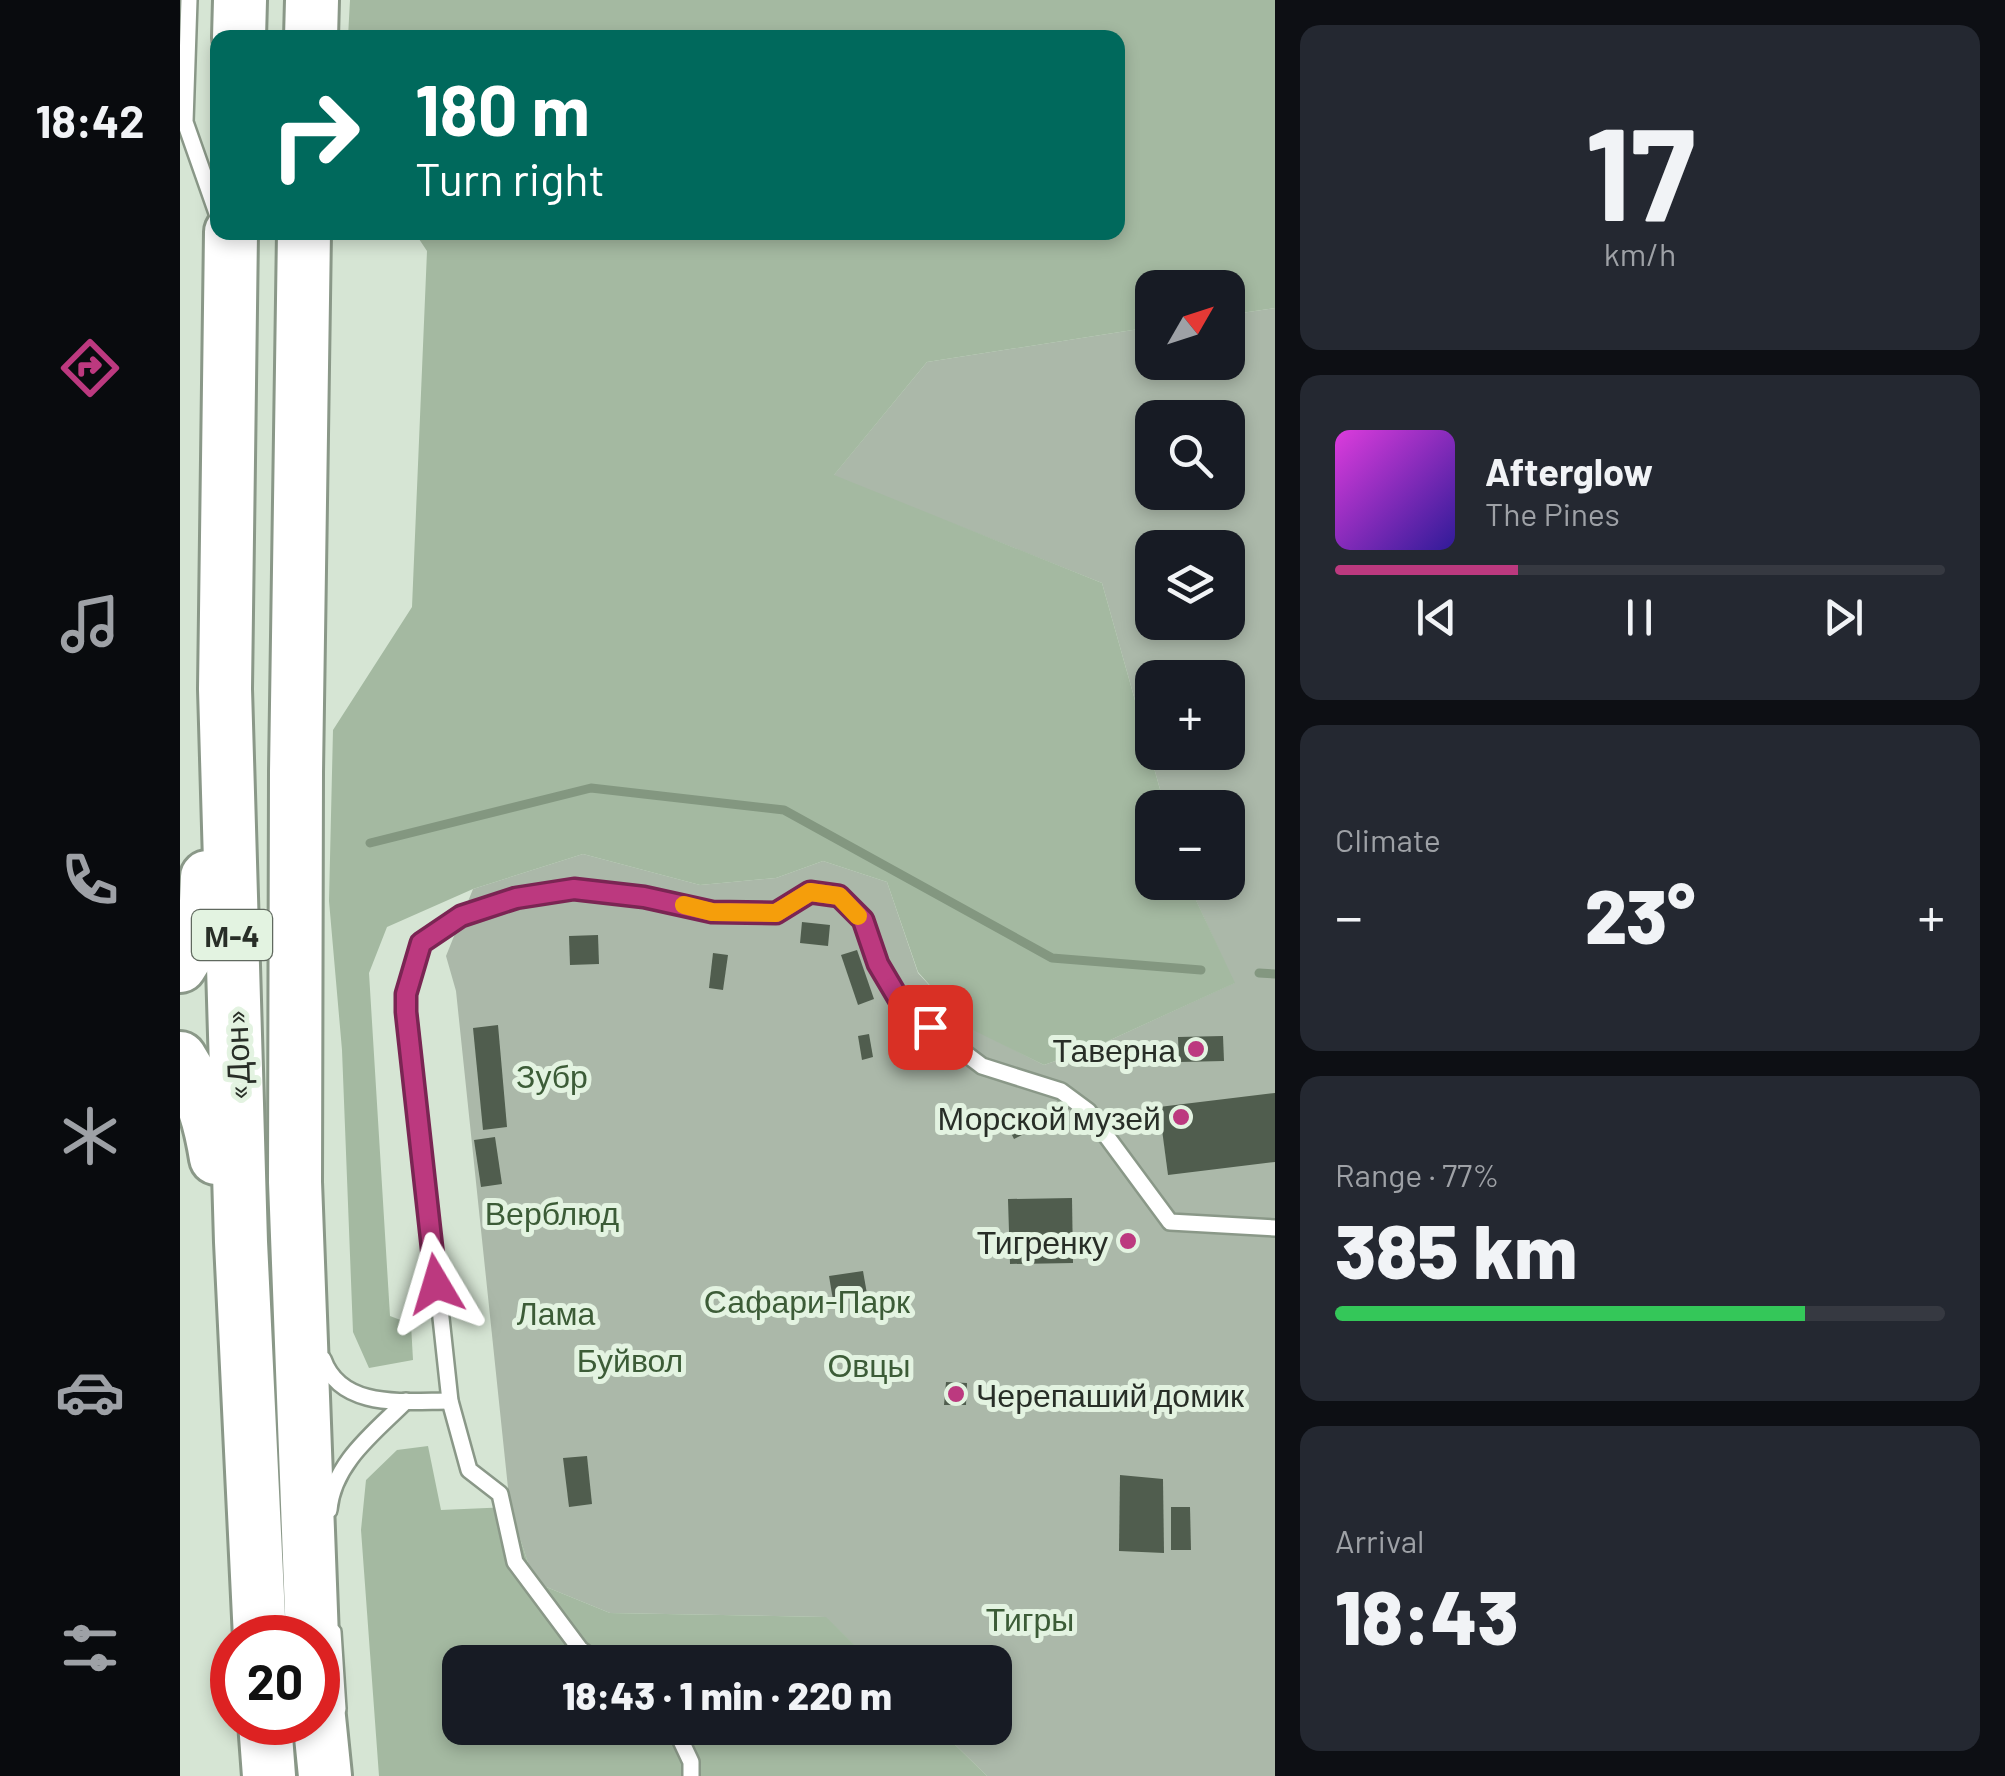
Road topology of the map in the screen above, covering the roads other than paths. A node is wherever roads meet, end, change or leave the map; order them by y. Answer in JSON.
{"nodes":[{"id":1,"x":190,"y":0,"type":"edge"},
{"id":2,"x":240,"y":0,"type":"edge"},
{"id":3,"x":312,"y":0,"type":"edge"},
{"id":4,"x":239,"y":30,"type":"edge"},
{"id":5,"x":311,"y":30,"type":"edge"},
{"id":6,"x":210,"y":191,"type":"edge"},
{"id":7,"x":225,"y":240,"type":"edge"},
{"id":8,"x":304,"y":240,"type":"edge"},
{"id":9,"x":225,"y":690,"type":"junction"},
{"id":10,"x":180,"y":966,"type":"edge"},
{"id":11,"x":180,"y":1058,"type":"edge"},
{"id":12,"x":295,"y":1182,"type":"junction"},
{"id":13,"x":1275,"y":1228,"type":"edge"},
{"id":14,"x":241,"y":1242,"type":"junction"},
{"id":15,"x":450,"y":1401,"type":"junction"},
{"id":16,"x":406,"y":1402,"type":"junction"},
{"id":17,"x":327,"y":1532,"type":"dead end"},
{"id":18,"x":259,"y":1615,"type":"edge"},
{"id":19,"x":321,"y":1615,"type":"edge"},
{"id":20,"x":577,"y":1645,"type":"edge"},
{"id":21,"x":267,"y":1745,"type":"edge"},
{"id":22,"x":322,"y":1745,"type":"edge"},
{"id":23,"x":337,"y":1745,"type":"edge"},
{"id":24,"x":682,"y":1745,"type":"edge"},
{"id":25,"x":269,"y":1776,"type":"edge"},
{"id":26,"x":325,"y":1776,"type":"edge"},
{"id":27,"x":336,"y":1776,"type":"edge"},
{"id":28,"x":691,"y":1776,"type":"edge"}],
"edges":[{"from":1,"to":6,"type":"lane"},
{"from":2,"to":4,"type":"highway"},
{"from":3,"to":5,"type":"highway"},
{"from":7,"to":9,"type":"highway","name":"«Дон»","number":"М-4"},
{"from":8,"to":12,"type":"highway","name":"«Дон»","number":"М-4"},
{"from":9,"to":10,"type":"highway"},
{"from":9,"to":14,"type":"highway","name":"«Дон»","number":"М-4"},
{"from":11,"to":14,"type":"highway"},
{"from":12,"to":16,"type":"lane"},
{"from":12,"to":19,"type":"highway","name":"«Дон»","number":"М-4"},
{"from":13,"to":15,"type":"lane"},
{"from":14,"to":18,"type":"highway","name":"«Дон»","number":"М-4"},
{"from":15,"to":16,"type":"lane"},
{"from":15,"to":20,"type":"lane"},
{"from":16,"to":17,"type":"lane"},
{"from":21,"to":25,"type":"highway"},
{"from":22,"to":26,"type":"highway"},
{"from":23,"to":27,"type":"lane"},
{"from":24,"to":28,"type":"lane"}]}
